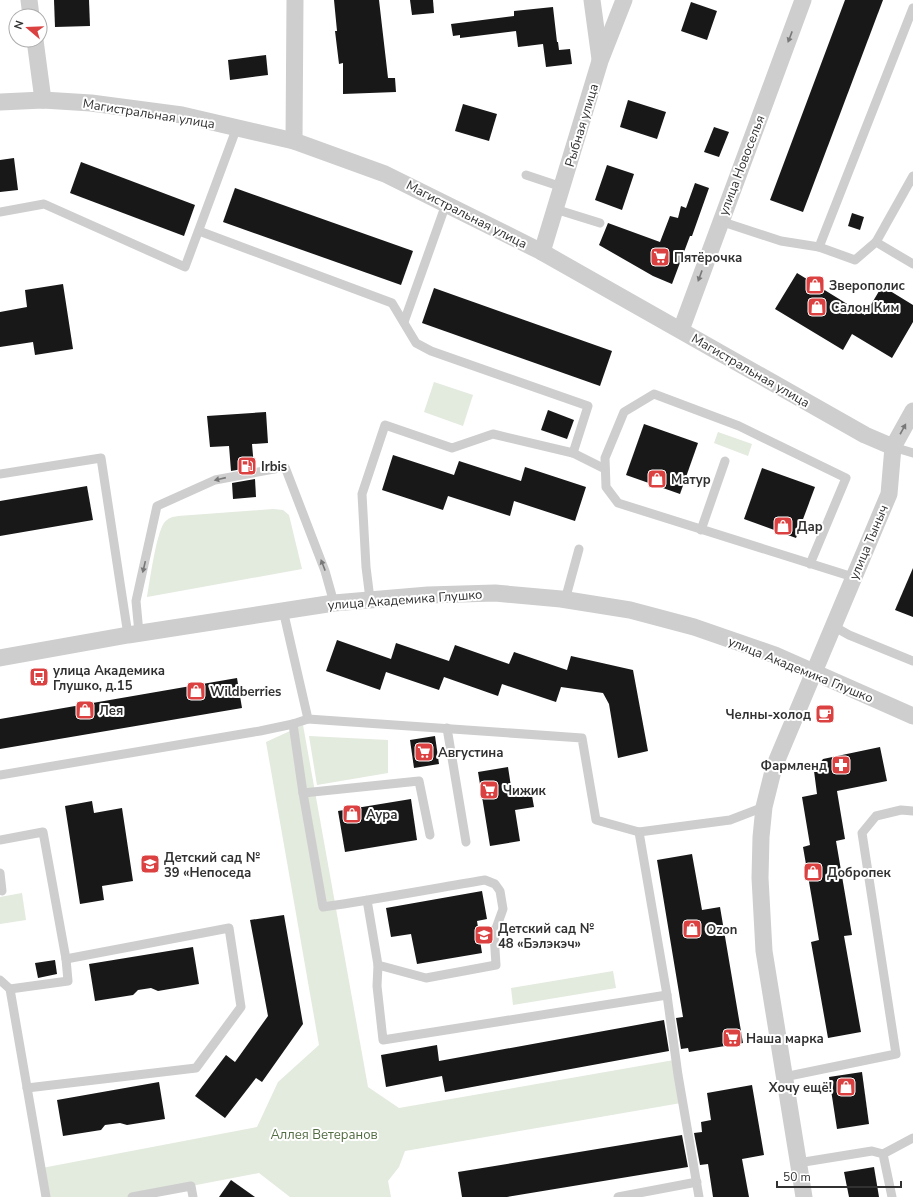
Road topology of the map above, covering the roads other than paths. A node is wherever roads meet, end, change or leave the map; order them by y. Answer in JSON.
{"nodes":[{"id":1,"x":295,"y":0,"type":"edge"},
{"id":2,"x":592,"y":0,"type":"edge"},
{"id":3,"x":624,"y":0,"type":"edge"},
{"id":4,"x":803,"y":0,"type":"edge"},
{"id":5,"x":913,"y":8,"type":"edge"},
{"id":6,"x":36,"y":48,"type":"edge"},
{"id":7,"x":600,"y":62,"type":"junction"},
{"id":8,"x":43,"y":100,"type":"junction"},
{"id":9,"x":0,"y":102,"type":"edge"},
{"id":10,"x":237,"y":127,"type":"junction"},
{"id":11,"x":294,"y":141,"type":"junction"},
{"id":12,"x":526,"y":174,"type":"dead end"},
{"id":13,"x":913,"y":176,"type":"edge"},
{"id":14,"x":562,"y":188,"type":"junction"},
{"id":15,"x":446,"y":204,"type":"junction"},
{"id":16,"x":555,"y":209,"type":"junction"},
{"id":17,"x":0,"y":212,"type":"edge"},
{"id":18,"x":720,"y":221,"type":"junction"},
{"id":19,"x":600,"y":223,"type":"dead end"},
{"id":20,"x":199,"y":231,"type":"junction"},
{"id":21,"x":876,"y":242,"type":"junction"},
{"id":22,"x":819,"y":247,"type":"junction"},
{"id":23,"x":542,"y":252,"type":"junction"},
{"id":24,"x":913,"y":264,"type":"edge"},
{"id":25,"x":404,"y":322,"type":"junction"},
{"id":26,"x":681,"y":330,"type":"junction"},
{"id":27,"x":913,"y":412,"type":"edge"},
{"id":28,"x":893,"y":447,"type":"junction"},
{"id":29,"x":573,"y":453,"type":"junction"},
{"id":30,"x":913,"y":453,"type":"edge"},
{"id":31,"x":725,"y":461,"type":"dead end"},
{"id":32,"x":606,"y":469,"type":"junction"},
{"id":33,"x":0,"y":474,"type":"edge"},
{"id":34,"x":702,"y":530,"type":"junction"},
{"id":35,"x":579,"y":549,"type":"dead end"},
{"id":36,"x":810,"y":564,"type":"junction"},
{"id":37,"x":853,"y":577,"type":"junction"},
{"id":38,"x":370,"y":599,"type":"junction"},
{"id":39,"x":565,"y":600,"type":"junction"},
{"id":40,"x":334,"y":602,"type":"junction"},
{"id":41,"x":283,"y":610,"type":"junction"},
{"id":42,"x":833,"y":626,"type":"junction"},
{"id":43,"x":134,"y":634,"type":"junction"},
{"id":44,"x":0,"y":658,"type":"edge"},
{"id":45,"x":913,"y":661,"type":"edge"},
{"id":46,"x":814,"y":672,"type":"junction"},
{"id":47,"x":913,"y":716,"type":"edge"},
{"id":48,"x":308,"y":719,"type":"junction"},
{"id":49,"x":293,"y":724,"type":"junction"},
{"id":50,"x":447,"y":728,"type":"junction"},
{"id":51,"x":0,"y":775,"type":"edge"},
{"id":52,"x":303,"y":793,"type":"junction"},
{"id":53,"x":764,"y":807,"type":"junction"},
{"id":54,"x":913,"y":811,"type":"edge"},
{"id":55,"x":639,"y":832,"type":"junction"},
{"id":56,"x":430,"y":835,"type":"dead end"},
{"id":57,"x":0,"y":840,"type":"edge"},
{"id":58,"x":466,"y":842,"type":"dead end"},
{"id":59,"x":0,"y":873,"type":"edge"},
{"id":60,"x":2,"y":891,"type":"dead end"},
{"id":61,"x":367,"y":900,"type":"junction"},
{"id":62,"x":66,"y":959,"type":"junction"},
{"id":63,"x":378,"y":965,"type":"junction"},
{"id":64,"x":0,"y":980,"type":"edge"},
{"id":65,"x":10,"y":988,"type":"junction"},
{"id":66,"x":667,"y":995,"type":"junction"},
{"id":67,"x":784,"y":1077,"type":"junction"},
{"id":68,"x":27,"y":1088,"type":"junction"},
{"id":69,"x":913,"y":1138,"type":"edge"},
{"id":70,"x":883,"y":1154,"type":"junction"},
{"id":71,"x":798,"y":1163,"type":"junction"},
{"id":72,"x":697,"y":1182,"type":"junction"},
{"id":73,"x":46,"y":1197,"type":"edge"},
{"id":74,"x":132,"y":1197,"type":"edge"},
{"id":75,"x":193,"y":1197,"type":"edge"},
{"id":76,"x":618,"y":1197,"type":"edge"},
{"id":77,"x":699,"y":1197,"type":"edge"},
{"id":78,"x":804,"y":1197,"type":"edge"},
{"id":79,"x":892,"y":1197,"type":"edge"}],
"edges":[{"from":1,"to":11,"type":"street"},
{"from":2,"to":7,"type":"street"},
{"from":3,"to":7,"type":"street","name":"Рыбная улица"},
{"from":4,"to":18,"type":"street","name":"улица Новоселья","one_way":true},
{"from":5,"to":22,"type":"lane"},
{"from":6,"to":8,"type":"street"},
{"from":7,"to":14,"type":"street","name":"Рыбная улица"},
{"from":8,"to":9,"type":"street","name":"Магистральная улица"},
{"from":8,"to":10,"type":"street","name":"Магистральная улица"},
{"from":10,"to":11,"type":"street","name":"Магистральная улица"},
{"from":10,"to":20,"type":"lane"},
{"from":11,"to":15,"type":"street","name":"Магистральная улица"},
{"from":12,"to":14,"type":"lane"},
{"from":13,"to":21,"type":"lane"},
{"from":14,"to":16,"type":"street","name":"Рыбная улица"},
{"from":15,"to":23,"type":"street","name":"Магистральная улица"},
{"from":15,"to":25,"type":"lane"},
{"from":16,"to":19,"type":"lane"},
{"from":16,"to":23,"type":"street","name":"Рыбная улица"},
{"from":17,"to":20,"type":"lane"},
{"from":18,"to":22,"type":"lane"},
{"from":18,"to":26,"type":"street","name":"улица Новоселья","one_way":true},
{"from":20,"to":25,"type":"lane"},
{"from":21,"to":22,"type":"lane"},
{"from":21,"to":24,"type":"lane"},
{"from":23,"to":26,"type":"street","name":"Магистральная улица"},
{"from":25,"to":29,"type":"lane"},
{"from":26,"to":28,"type":"street","name":"Магистральная улица"},
{"from":28,"to":27,"type":"street","name":"улица Тыныч","one_way":true},
{"from":28,"to":30,"type":"lane"},
{"from":28,"to":37,"type":"street","name":"улица Тыныч"},
{"from":29,"to":32,"type":"lane"},
{"from":29,"to":38,"type":"lane"},
{"from":31,"to":34,"type":"lane"},
{"from":32,"to":34,"type":"lane"},
{"from":32,"to":36,"type":"lane"},
{"from":33,"to":43,"type":"lane"},
{"from":34,"to":36,"type":"lane"},
{"from":35,"to":39,"type":"lane"},
{"from":36,"to":37,"type":"lane"},
{"from":37,"to":42,"type":"street","name":"улица Тыныч"},
{"from":38,"to":39,"type":"street","name":"улица Академика Глушко"},
{"from":38,"to":40,"type":"street","name":"улица Академика Глушко"},
{"from":39,"to":46,"type":"street","name":"улица Академика Глушко"},
{"from":40,"to":41,"type":"street","name":"улица Академика Глушко"},
{"from":40,"to":43,"type":"lane","one_way":true},
{"from":41,"to":43,"type":"street","name":"улица Академика Глушко"},
{"from":41,"to":48,"type":"lane"},
{"from":42,"to":45,"type":"lane"},
{"from":42,"to":46,"type":"street","name":"улица Тыныч"},
{"from":43,"to":44,"type":"street","name":"улица Академика Глушко"},
{"from":46,"to":47,"type":"street","name":"улица Академика Глушко"},
{"from":46,"to":53,"type":"street","name":"улица Тыныч"},
{"from":48,"to":49,"type":"lane"},
{"from":48,"to":50,"type":"lane"},
{"from":49,"to":51,"type":"lane"},
{"from":49,"to":52,"type":"lane"},
{"from":50,"to":55,"type":"lane"},
{"from":50,"to":58,"type":"lane"},
{"from":52,"to":56,"type":"lane"},
{"from":52,"to":61,"type":"lane"},
{"from":53,"to":55,"type":"lane"},
{"from":53,"to":67,"type":"street","name":"улица Тыныч"},
{"from":54,"to":67,"type":"lane"},
{"from":55,"to":66,"type":"lane"},
{"from":57,"to":62,"type":"lane"},
{"from":59,"to":60,"type":"lane"},
{"from":61,"to":63,"type":"lane"},
{"from":61,"to":63,"type":"lane"},
{"from":62,"to":65,"type":"lane"},
{"from":62,"to":68,"type":"lane"},
{"from":63,"to":66,"type":"lane"},
{"from":64,"to":65,"type":"lane"},
{"from":65,"to":68,"type":"lane"},
{"from":66,"to":72,"type":"lane"},
{"from":67,"to":71,"type":"street","name":"улица Тыныч"},
{"from":68,"to":73,"type":"lane"},
{"from":69,"to":70,"type":"lane"},
{"from":70,"to":71,"type":"lane"},
{"from":70,"to":79,"type":"lane"},
{"from":71,"to":78,"type":"street","name":"улица Тыныч"},
{"from":72,"to":76,"type":"lane"},
{"from":72,"to":77,"type":"lane"},
{"from":74,"to":75,"type":"lane"}]}
